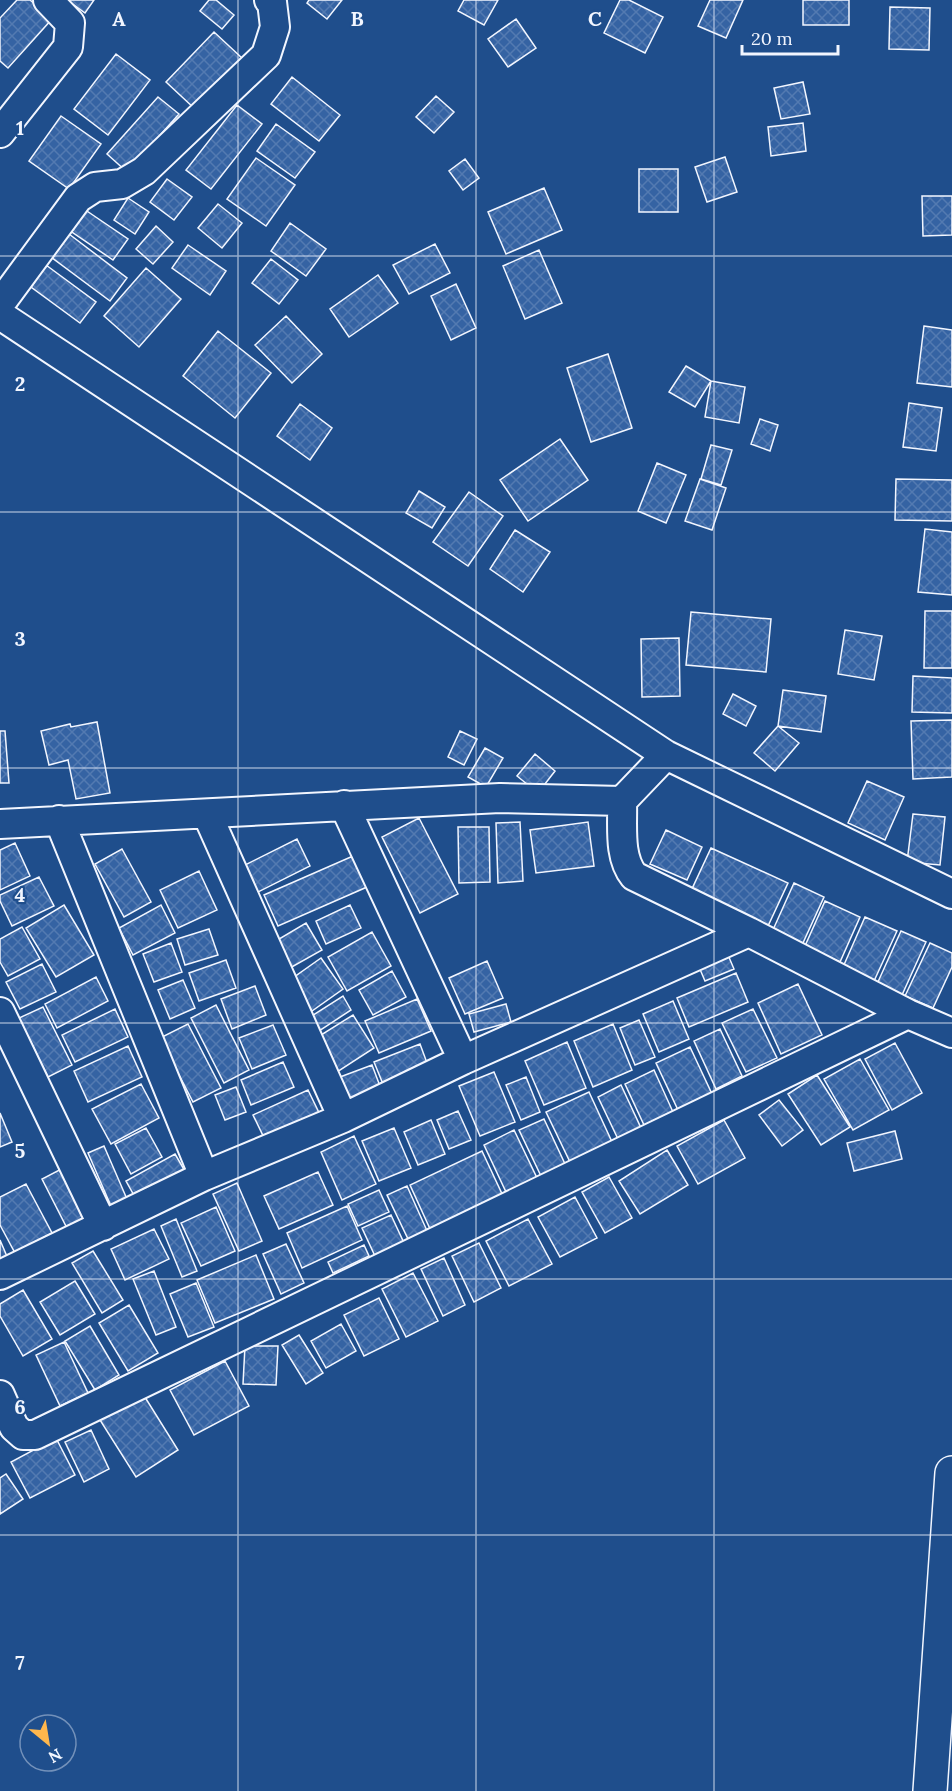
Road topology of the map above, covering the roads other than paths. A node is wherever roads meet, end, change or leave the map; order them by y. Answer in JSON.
{"nodes":[{"id":1,"x":48,"y":0,"type":"edge"},
{"id":2,"x":269,"y":0,"type":"edge"},
{"id":3,"x":0,"y":133,"type":"edge"},
{"id":4,"x":0,"y":304,"type":"edge"},
{"id":5,"x":0,"y":315,"type":"edge"},
{"id":6,"x":666,"y":755,"type":"junction"},
{"id":7,"x":622,"y":801,"type":"junction"},
{"id":8,"x":344,"y":805,"type":"junction"},
{"id":9,"x":207,"y":814,"type":"junction"},
{"id":10,"x":59,"y":820,"type":"junction"},
{"id":11,"x":0,"y":824,"type":"edge"},
{"id":12,"x":952,"y":894,"type":"edge"},
{"id":13,"x":749,"y":932,"type":"junction"},
{"id":14,"x":0,"y":1012,"type":"edge"},
{"id":15,"x":908,"y":1014,"type":"junction"},
{"id":16,"x":952,"y":1034,"type":"edge"},
{"id":17,"x":463,"y":1060,"type":"junction"},
{"id":18,"x":343,"y":1118,"type":"junction"},
{"id":19,"x":204,"y":1176,"type":"junction"},
{"id":20,"x":103,"y":1226,"type":"junction"},
{"id":21,"x":0,"y":1275,"type":"edge"},
{"id":22,"x":0,"y":1395,"type":"edge"},
{"id":23,"x":952,"y":1473,"type":"edge"},
{"id":24,"x":949,"y":1537,"type":"edge"},
{"id":25,"x":930,"y":1791,"type":"edge"}],
"edges":[{"from":1,"to":3,"type":"street"},
{"from":2,"to":4,"type":"street"},
{"from":5,"to":6,"type":"street"},
{"from":6,"to":7,"type":"street"},
{"from":6,"to":12,"type":"street"},
{"from":7,"to":8,"type":"street"},
{"from":7,"to":13,"type":"street"},
{"from":8,"to":9,"type":"street"},
{"from":8,"to":17,"type":"street"},
{"from":9,"to":10,"type":"street"},
{"from":9,"to":18,"type":"street"},
{"from":10,"to":11,"type":"street"},
{"from":10,"to":19,"type":"street"},
{"from":13,"to":15,"type":"street"},
{"from":13,"to":17,"type":"street"},
{"from":14,"to":20,"type":"street"},
{"from":15,"to":16,"type":"street"},
{"from":15,"to":22,"type":"street"},
{"from":17,"to":18,"type":"street"},
{"from":18,"to":19,"type":"street"},
{"from":19,"to":20,"type":"street"},
{"from":20,"to":21,"type":"street"},
{"from":23,"to":24,"type":"street"},
{"from":24,"to":25,"type":"street"}]}
